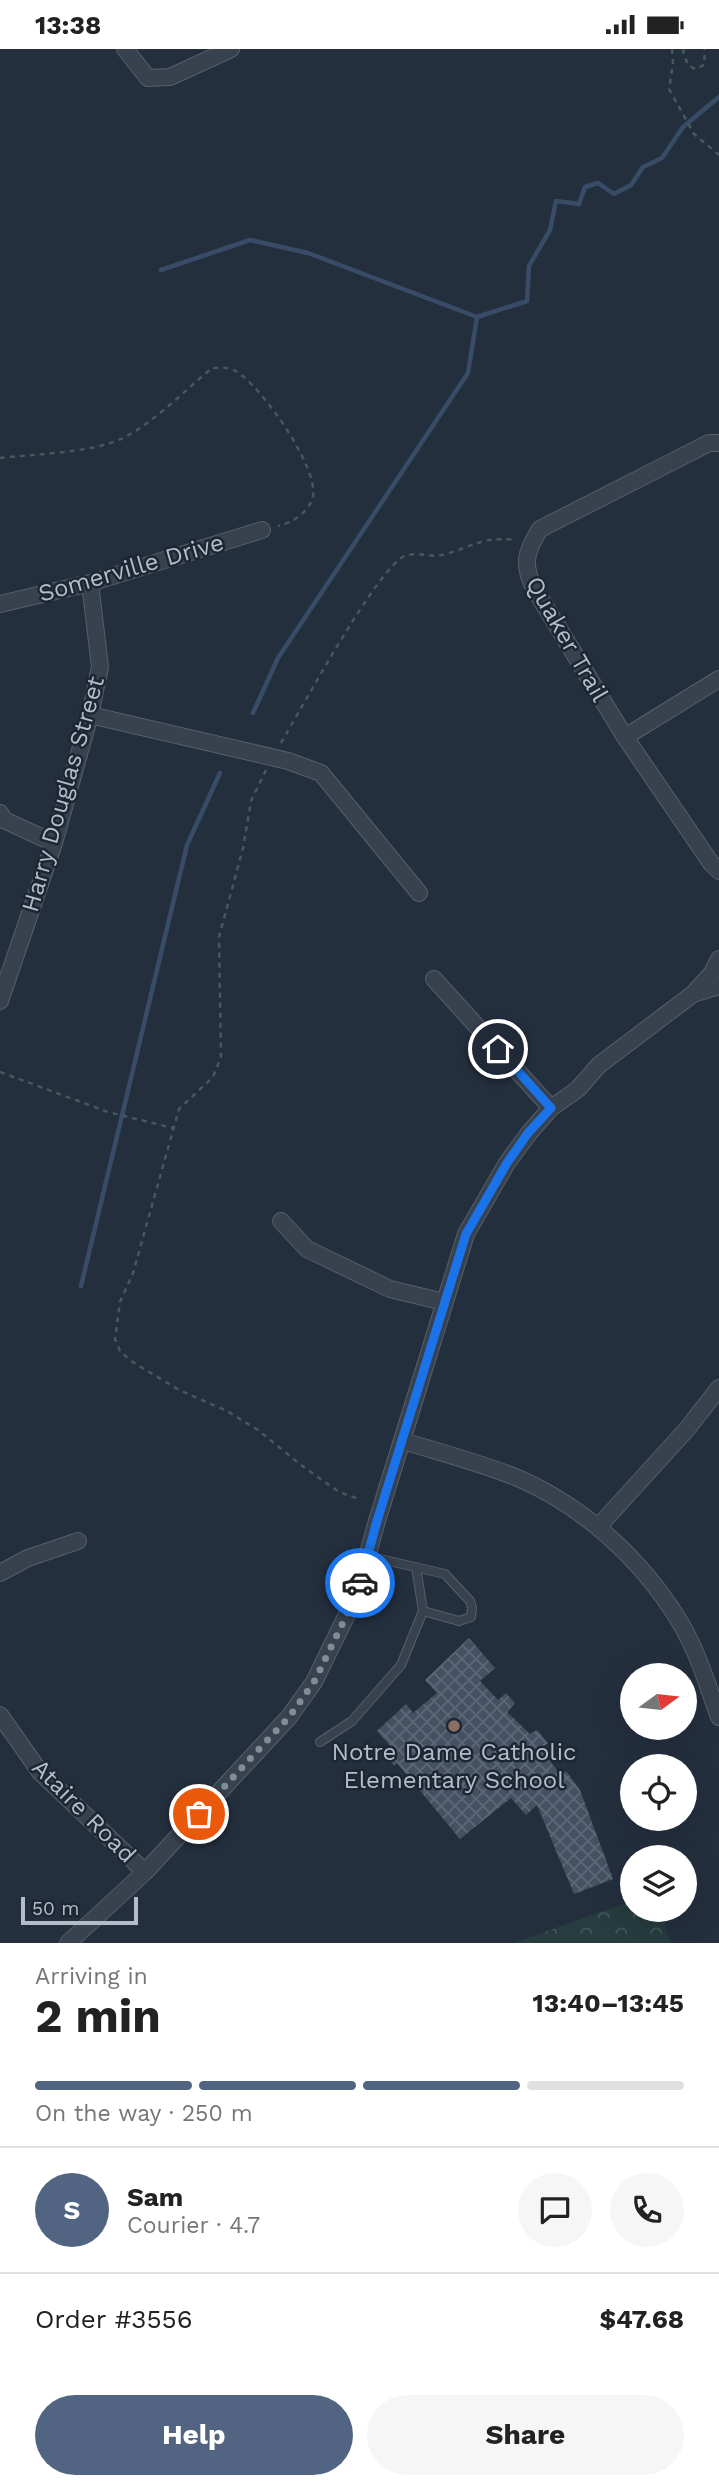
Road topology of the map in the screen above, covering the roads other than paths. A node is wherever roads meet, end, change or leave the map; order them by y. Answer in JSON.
{"nodes":[{"id":1,"x":125,"y":49,"type":"edge"},
{"id":2,"x":231,"y":49,"type":"edge"},
{"id":3,"x":719,"y":443,"type":"edge"},
{"id":4,"x":262,"y":530,"type":"road end"},
{"id":5,"x":90,"y":583,"type":"junction"},
{"id":6,"x":0,"y":604,"type":"edge"},
{"id":7,"x":719,"y":679,"type":"edge"},
{"id":8,"x":90,"y":715,"type":"junction"},
{"id":9,"x":625,"y":737,"type":"junction"},
{"id":10,"x":0,"y":813,"type":"edge"},
{"id":11,"x":54,"y":843,"type":"junction"},
{"id":12,"x":715,"y":867,"type":"edge"},
{"id":13,"x":719,"y":883,"type":"edge"},
{"id":14,"x":418,"y":893,"type":"dead end"},
{"id":15,"x":719,"y":959,"type":"edge"},
{"id":16,"x":434,"y":979,"type":"dead end"},
{"id":17,"x":719,"y":986,"type":"edge"},
{"id":18,"x":692,"y":994,"type":"junction"},
{"id":19,"x":0,"y":1001,"type":"edge"},
{"id":20,"x":551,"y":1108,"type":"junction"},
{"id":21,"x":281,"y":1221,"type":"dead end"},
{"id":22,"x":444,"y":1302,"type":"junction"},
{"id":23,"x":719,"y":1388,"type":"edge"},
{"id":24,"x":403,"y":1441,"type":"junction"},
{"id":25,"x":599,"y":1526,"type":"junction"},
{"id":26,"x":78,"y":1541,"type":"dead end"},
{"id":27,"x":367,"y":1556,"type":"junction"},
{"id":28,"x":416,"y":1567,"type":"junction"},
{"id":29,"x":0,"y":1573,"type":"edge"},
{"id":30,"x":423,"y":1611,"type":"junction"},
{"id":31,"x":716,"y":1696,"type":"edge"},
{"id":32,"x":0,"y":1715,"type":"edge"},
{"id":33,"x":719,"y":1717,"type":"edge"},
{"id":34,"x":320,"y":1742,"type":"dead end"},
{"id":35,"x":145,"y":1872,"type":"junction"},
{"id":36,"x":68,"y":1943,"type":"edge"}],
"edges":[{"from":1,"to":2,"type":"street"},
{"from":3,"to":9,"type":"street","name":"Quaker Trail"},
{"from":4,"to":5,"type":"street","name":"Somerville Drive"},
{"from":5,"to":6,"type":"street","name":"Somerville Drive"},
{"from":5,"to":8,"type":"street","name":"Harry Douglas Street"},
{"from":7,"to":9,"type":"street"},
{"from":8,"to":11,"type":"street","name":"Harry Douglas Street"},
{"from":8,"to":14,"type":"street"},
{"from":9,"to":12,"type":"street","name":"Quaker Trail"},
{"from":10,"to":11,"type":"street"},
{"from":11,"to":19,"type":"street","name":"Harry Douglas Street"},
{"from":12,"to":13,"type":"street","name":"Quaker Trail"},
{"from":15,"to":18,"type":"street"},
{"from":16,"to":20,"type":"street"},
{"from":17,"to":18,"type":"street"},
{"from":18,"to":20,"type":"street"},
{"from":20,"to":22,"type":"street"},
{"from":21,"to":22,"type":"street"},
{"from":22,"to":24,"type":"street"},
{"from":23,"to":25,"type":"street"},
{"from":24,"to":25,"type":"street"},
{"from":24,"to":27,"type":"street"},
{"from":25,"to":31,"type":"street"},
{"from":26,"to":29,"type":"street"},
{"from":27,"to":28,"type":"lane"},
{"from":27,"to":35,"type":"street"},
{"from":28,"to":30,"type":"lane"},
{"from":28,"to":30,"type":"lane"},
{"from":30,"to":34,"type":"lane"},
{"from":31,"to":33,"type":"street"},
{"from":32,"to":35,"type":"street","name":"Ataire Road"},
{"from":35,"to":36,"type":"street"}]}
